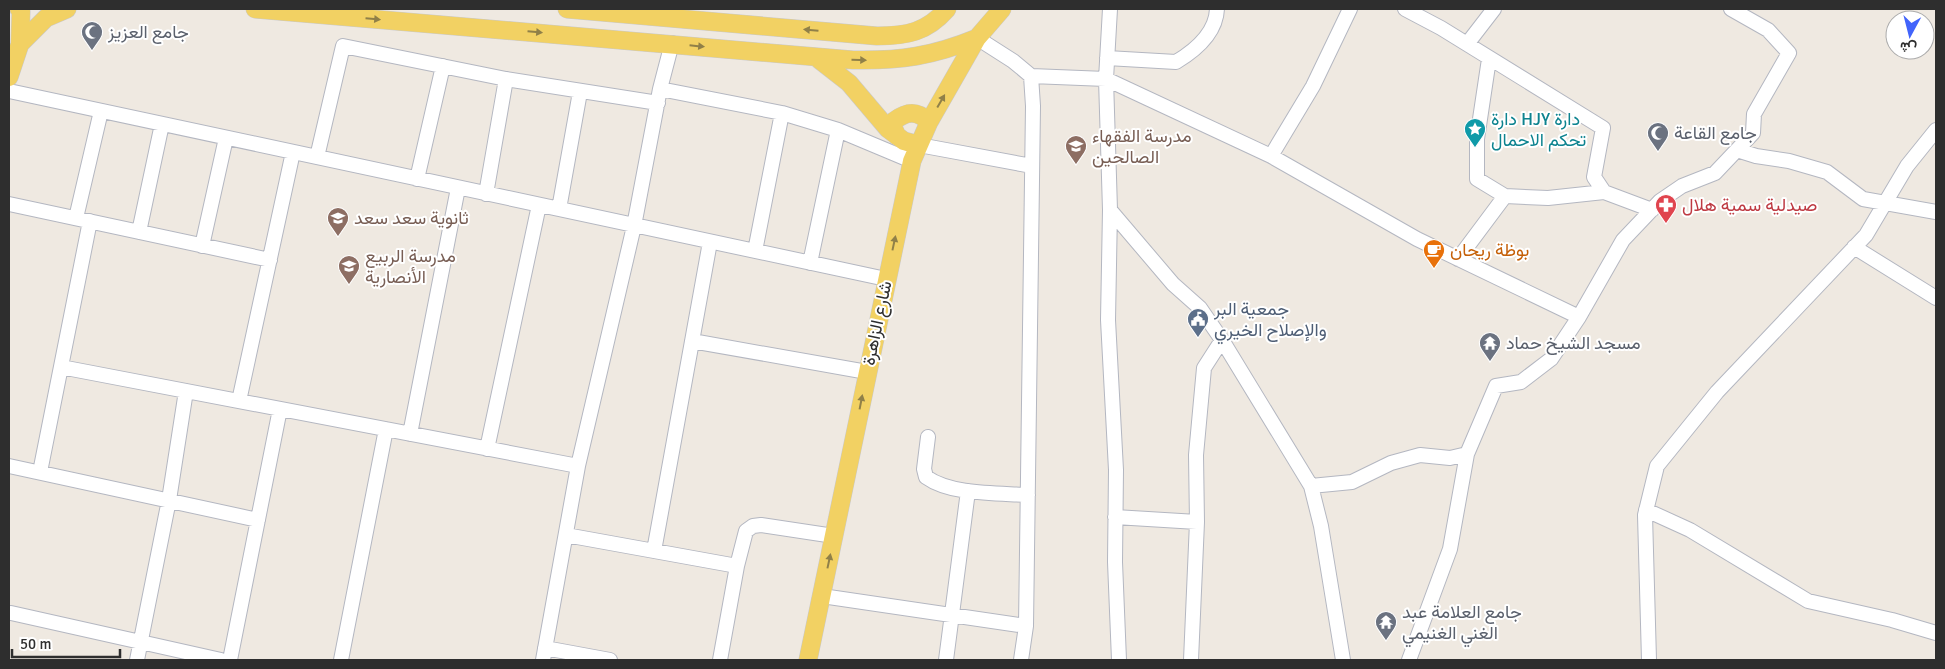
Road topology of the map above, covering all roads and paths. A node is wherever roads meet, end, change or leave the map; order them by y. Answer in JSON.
{"nodes":[{"id":1,"x":20,"y":9,"type":"edge"},
{"id":2,"x":67,"y":9,"type":"edge"},
{"id":3,"x":255,"y":9,"type":"edge"},
{"id":4,"x":567,"y":9,"type":"edge"},
{"id":5,"x":948,"y":9,"type":"edge"},
{"id":6,"x":1002,"y":9,"type":"edge"},
{"id":7,"x":1110,"y":9,"type":"edge"},
{"id":8,"x":1216,"y":9,"type":"edge"},
{"id":9,"x":1350,"y":9,"type":"edge"},
{"id":10,"x":1405,"y":9,"type":"edge"},
{"id":11,"x":1494,"y":9,"type":"edge"},
{"id":12,"x":1731,"y":9,"type":"edge"},
{"id":13,"x":674,"y":13,"type":"edge"},
{"id":14,"x":977,"y":38,"type":"junction"},
{"id":15,"x":672,"y":43,"type":"junction"},
{"id":16,"x":20,"y":44,"type":"junction"},
{"id":17,"x":1466,"y":44,"type":"junction"},
{"id":18,"x":817,"y":57,"type":"junction"},
{"id":19,"x":1107,"y":58,"type":"junction"},
{"id":20,"x":1489,"y":59,"type":"junction"},
{"id":21,"x":443,"y":66,"type":"junction"},
{"id":22,"x":1031,"y":76,"type":"junction"},
{"id":23,"x":9,"y":77,"type":"edge"},
{"id":24,"x":506,"y":79,"type":"junction"},
{"id":25,"x":1106,"y":79,"type":"junction"},
{"id":26,"x":660,"y":89,"type":"junction"},
{"id":27,"x":9,"y":91,"type":"edge"},
{"id":28,"x":580,"y":92,"type":"junction"},
{"id":29,"x":658,"y":103,"type":"junction"},
{"id":30,"x":101,"y":111,"type":"junction"},
{"id":31,"x":782,"y":113,"type":"junction"},
{"id":32,"x":929,"y":122,"type":"junction"},
{"id":33,"x":162,"y":124,"type":"junction"},
{"id":34,"x":838,"y":130,"type":"junction"},
{"id":35,"x":1936,"y":130,"type":"edge"},
{"id":36,"x":897,"y":136,"type":"junction"},
{"id":37,"x":226,"y":138,"type":"junction"},
{"id":38,"x":1737,"y":150,"type":"junction"},
{"id":39,"x":293,"y":152,"type":"junction"},
{"id":40,"x":916,"y":153,"type":"junction"},
{"id":41,"x":1271,"y":156,"type":"junction"},
{"id":42,"x":317,"y":157,"type":"junction"},
{"id":43,"x":1032,"y":166,"type":"junction"},
{"id":44,"x":417,"y":179,"type":"junction"},
{"id":45,"x":458,"y":188,"type":"junction"},
{"id":46,"x":1604,"y":192,"type":"junction"},
{"id":47,"x":486,"y":194,"type":"junction"},
{"id":48,"x":1505,"y":196,"type":"junction"},
{"id":49,"x":9,"y":204,"type":"edge"},
{"id":50,"x":1884,"y":204,"type":"junction"},
{"id":51,"x":539,"y":205,"type":"junction"},
{"id":52,"x":560,"y":209,"type":"junction"},
{"id":53,"x":1110,"y":210,"type":"junction"},
{"id":54,"x":1652,"y":210,"type":"junction"},
{"id":55,"x":1936,"y":212,"type":"edge"},
{"id":56,"x":83,"y":220,"type":"junction"},
{"id":57,"x":634,"y":226,"type":"junction"},
{"id":58,"x":139,"y":232,"type":"junction"},
{"id":59,"x":710,"y":242,"type":"junction"},
{"id":60,"x":202,"y":246,"type":"junction"},
{"id":61,"x":1854,"y":247,"type":"junction"},
{"id":62,"x":755,"y":252,"type":"junction"},
{"id":63,"x":1458,"y":259,"type":"junction"},
{"id":64,"x":270,"y":260,"type":"junction"},
{"id":65,"x":810,"y":263,"type":"junction"},
{"id":66,"x":886,"y":279,"type":"junction"},
{"id":67,"x":1936,"y":298,"type":"edge"},
{"id":68,"x":1579,"y":317,"type":"junction"},
{"id":69,"x":1222,"y":340,"type":"junction"},
{"id":70,"x":692,"y":341,"type":"junction"},
{"id":71,"x":61,"y":367,"type":"junction"},
{"id":72,"x":867,"y":372,"type":"junction"},
{"id":73,"x":186,"y":391,"type":"junction"},
{"id":74,"x":239,"y":401,"type":"junction"},
{"id":75,"x":280,"y":409,"type":"junction"},
{"id":76,"x":386,"y":429,"type":"junction"},
{"id":77,"x":410,"y":434,"type":"junction"},
{"id":78,"x":928,"y":437,"type":"dead end"},
{"id":79,"x":487,"y":449,"type":"junction"},
{"id":80,"x":1466,"y":454,"type":"junction"},
{"id":81,"x":9,"y":466,"type":"edge"},
{"id":82,"x":578,"y":466,"type":"junction"},
{"id":83,"x":40,"y":472,"type":"junction"},
{"id":84,"x":1311,"y":486,"type":"junction"},
{"id":85,"x":968,"y":490,"type":"junction"},
{"id":86,"x":1028,"y":494,"type":"junction"},
{"id":87,"x":169,"y":500,"type":"junction"},
{"id":88,"x":1646,"y":510,"type":"junction"},
{"id":89,"x":1115,"y":517,"type":"junction"},
{"id":90,"x":258,"y":520,"type":"junction"},
{"id":91,"x":1197,"y":522,"type":"junction"},
{"id":92,"x":566,"y":535,"type":"junction"},
{"id":93,"x":834,"y":536,"type":"junction"},
{"id":94,"x":654,"y":551,"type":"junction"},
{"id":95,"x":737,"y":566,"type":"junction"},
{"id":96,"x":822,"y":596,"type":"junction"},
{"id":97,"x":11,"y":613,"type":"dead end"},
{"id":98,"x":952,"y":615,"type":"junction"},
{"id":99,"x":1026,"y":626,"type":"junction"},
{"id":100,"x":1936,"y":633,"type":"edge"},
{"id":101,"x":140,"y":642,"type":"junction"},
{"id":102,"x":544,"y":654,"type":"edge"},
{"id":103,"x":137,"y":660,"type":"edge"},
{"id":104,"x":221,"y":660,"type":"edge"},
{"id":105,"x":230,"y":660,"type":"edge"},
{"id":106,"x":342,"y":660,"type":"edge"},
{"id":107,"x":610,"y":660,"type":"edge"},
{"id":108,"x":720,"y":660,"type":"edge"},
{"id":109,"x":808,"y":660,"type":"edge"},
{"id":110,"x":946,"y":660,"type":"edge"},
{"id":111,"x":1021,"y":660,"type":"edge"},
{"id":112,"x":1119,"y":660,"type":"edge"},
{"id":113,"x":1190,"y":660,"type":"edge"},
{"id":114,"x":1343,"y":660,"type":"edge"},
{"id":115,"x":1409,"y":660,"type":"edge"},
{"id":116,"x":1649,"y":660,"type":"edge"}],
"edges":[{"from":1,"to":16,"type":"main road"},
{"from":2,"to":16,"type":"main road"},
{"from":3,"to":15,"type":"main road","one_way":true},
{"from":4,"to":13,"type":"main road"},
{"from":5,"to":13,"type":"main road","one_way":true},
{"from":6,"to":14,"type":"main road","name":"شارع الزاهرة"},
{"from":7,"to":19,"type":"street"},
{"from":8,"to":19,"type":"street"},
{"from":9,"to":41,"type":"street"},
{"from":10,"to":17,"type":"street"},
{"from":11,"to":17,"type":"street"},
{"from":12,"to":38,"type":"street"},
{"from":18,"to":14,"type":"main road","one_way":true},
{"from":14,"to":22,"type":"street"},
{"from":32,"to":14,"type":"main road","name":"شارع الزاهرة","one_way":true},
{"from":15,"to":18,"type":"main road","one_way":true},
{"from":15,"to":26,"type":"street"},
{"from":16,"to":23,"type":"main road"},
{"from":17,"to":20,"type":"street"},
{"from":18,"to":36,"type":"main road"},
{"from":19,"to":25,"type":"street"},
{"from":20,"to":46,"type":"street"},
{"from":20,"to":48,"type":"street"},
{"from":21,"to":24,"type":"street"},
{"from":21,"to":42,"type":"street"},
{"from":21,"to":44,"type":"street"},
{"from":22,"to":25,"type":"street"},
{"from":22,"to":43,"type":"street"},
{"from":24,"to":28,"type":"street"},
{"from":24,"to":47,"type":"street"},
{"from":25,"to":41,"type":"street"},
{"from":25,"to":53,"type":"street"},
{"from":26,"to":29,"type":"street"},
{"from":26,"to":31,"type":"street"},
{"from":27,"to":30,"type":"street"},
{"from":28,"to":29,"type":"street"},
{"from":28,"to":52,"type":"street"},
{"from":29,"to":57,"type":"street"},
{"from":30,"to":33,"type":"street"},
{"from":30,"to":56,"type":"street"},
{"from":31,"to":34,"type":"street"},
{"from":31,"to":62,"type":"street"},
{"from":32,"to":36,"type":"main road"},
{"from":32,"to":40,"type":"main road","name":"شارع الزاهرة"},
{"from":33,"to":37,"type":"street"},
{"from":33,"to":58,"type":"street"},
{"from":34,"to":40,"type":"street"},
{"from":34,"to":65,"type":"street"},
{"from":35,"to":50,"type":"street"},
{"from":36,"to":40,"type":"main road"},
{"from":37,"to":39,"type":"street"},
{"from":37,"to":60,"type":"street"},
{"from":38,"to":50,"type":"street"},
{"from":38,"to":54,"type":"street"},
{"from":39,"to":42,"type":"street"},
{"from":39,"to":64,"type":"street"},
{"from":40,"to":43,"type":"street"},
{"from":66,"to":40,"type":"main road","name":"شارع الزاهرة","one_way":true},
{"from":41,"to":63,"type":"street"},
{"from":42,"to":44,"type":"street"},
{"from":43,"to":86,"type":"street"},
{"from":44,"to":45,"type":"street"},
{"from":45,"to":47,"type":"street"},
{"from":45,"to":77,"type":"street"},
{"from":46,"to":48,"type":"street"},
{"from":46,"to":54,"type":"street"},
{"from":47,"to":51,"type":"street"},
{"from":48,"to":63,"type":"street"},
{"from":49,"to":56,"type":"street"},
{"from":50,"to":55,"type":"street"},
{"from":50,"to":61,"type":"street"},
{"from":51,"to":52,"type":"street"},
{"from":51,"to":79,"type":"street"},
{"from":52,"to":57,"type":"street"},
{"from":53,"to":69,"type":"street"},
{"from":53,"to":89,"type":"street"},
{"from":54,"to":68,"type":"street"},
{"from":56,"to":58,"type":"street"},
{"from":56,"to":71,"type":"street"},
{"from":57,"to":59,"type":"street"},
{"from":57,"to":82,"type":"street"},
{"from":58,"to":60,"type":"street"},
{"from":59,"to":62,"type":"street"},
{"from":59,"to":70,"type":"street"},
{"from":60,"to":64,"type":"street"},
{"from":61,"to":67,"type":"street"},
{"from":61,"to":88,"type":"street"},
{"from":62,"to":65,"type":"street"},
{"from":63,"to":68,"type":"street"},
{"from":64,"to":74,"type":"street"},
{"from":65,"to":66,"type":"street"},
{"from":66,"to":72,"type":"main road","name":"شارع الزاهرة"},
{"from":68,"to":80,"type":"street"},
{"from":69,"to":84,"type":"street"},
{"from":69,"to":91,"type":"street"},
{"from":70,"to":72,"type":"street"},
{"from":70,"to":94,"type":"street"},
{"from":71,"to":73,"type":"street"},
{"from":71,"to":83,"type":"street"},
{"from":93,"to":72,"type":"main road","name":"شارع الزاهرة","one_way":true},
{"from":73,"to":74,"type":"street"},
{"from":73,"to":87,"type":"street"},
{"from":74,"to":75,"type":"street"},
{"from":75,"to":76,"type":"street"},
{"from":75,"to":90,"type":"street"},
{"from":76,"to":77,"type":"street"},
{"from":76,"to":106,"type":"street"},
{"from":77,"to":79,"type":"street"},
{"from":78,"to":85,"type":"street"},
{"from":79,"to":82,"type":"street"},
{"from":80,"to":84,"type":"street"},
{"from":80,"to":115,"type":"street"},
{"from":81,"to":83,"type":"street"},
{"from":82,"to":92,"type":"street"},
{"from":83,"to":87,"type":"street"},
{"from":84,"to":114,"type":"street"},
{"from":85,"to":86,"type":"street"},
{"from":85,"to":98,"type":"street"},
{"from":86,"to":99,"type":"street"},
{"from":87,"to":90,"type":"street"},
{"from":87,"to":101,"type":"street"},
{"from":88,"to":100,"type":"street"},
{"from":88,"to":116,"type":"street"},
{"from":89,"to":91,"type":"street"},
{"from":89,"to":112,"type":"street"},
{"from":90,"to":105,"type":"street"},
{"from":91,"to":113,"type":"street"},
{"from":92,"to":94,"type":"street"},
{"from":92,"to":102,"type":"street"},
{"from":93,"to":95,"type":"street"},
{"from":96,"to":93,"type":"main road","name":"شارع الزاهرة","one_way":true},
{"from":94,"to":95,"type":"street"},
{"from":95,"to":108,"type":"street"},
{"from":96,"to":98,"type":"street"},
{"from":96,"to":109,"type":"main road","name":"شارع الزاهرة"},
{"from":97,"to":101,"type":"street"},
{"from":98,"to":99,"type":"street"},
{"from":98,"to":110,"type":"street"},
{"from":99,"to":111,"type":"street"},
{"from":101,"to":103,"type":"street"},
{"from":101,"to":104,"type":"street"},
{"from":102,"to":107,"type":"street"}]}
